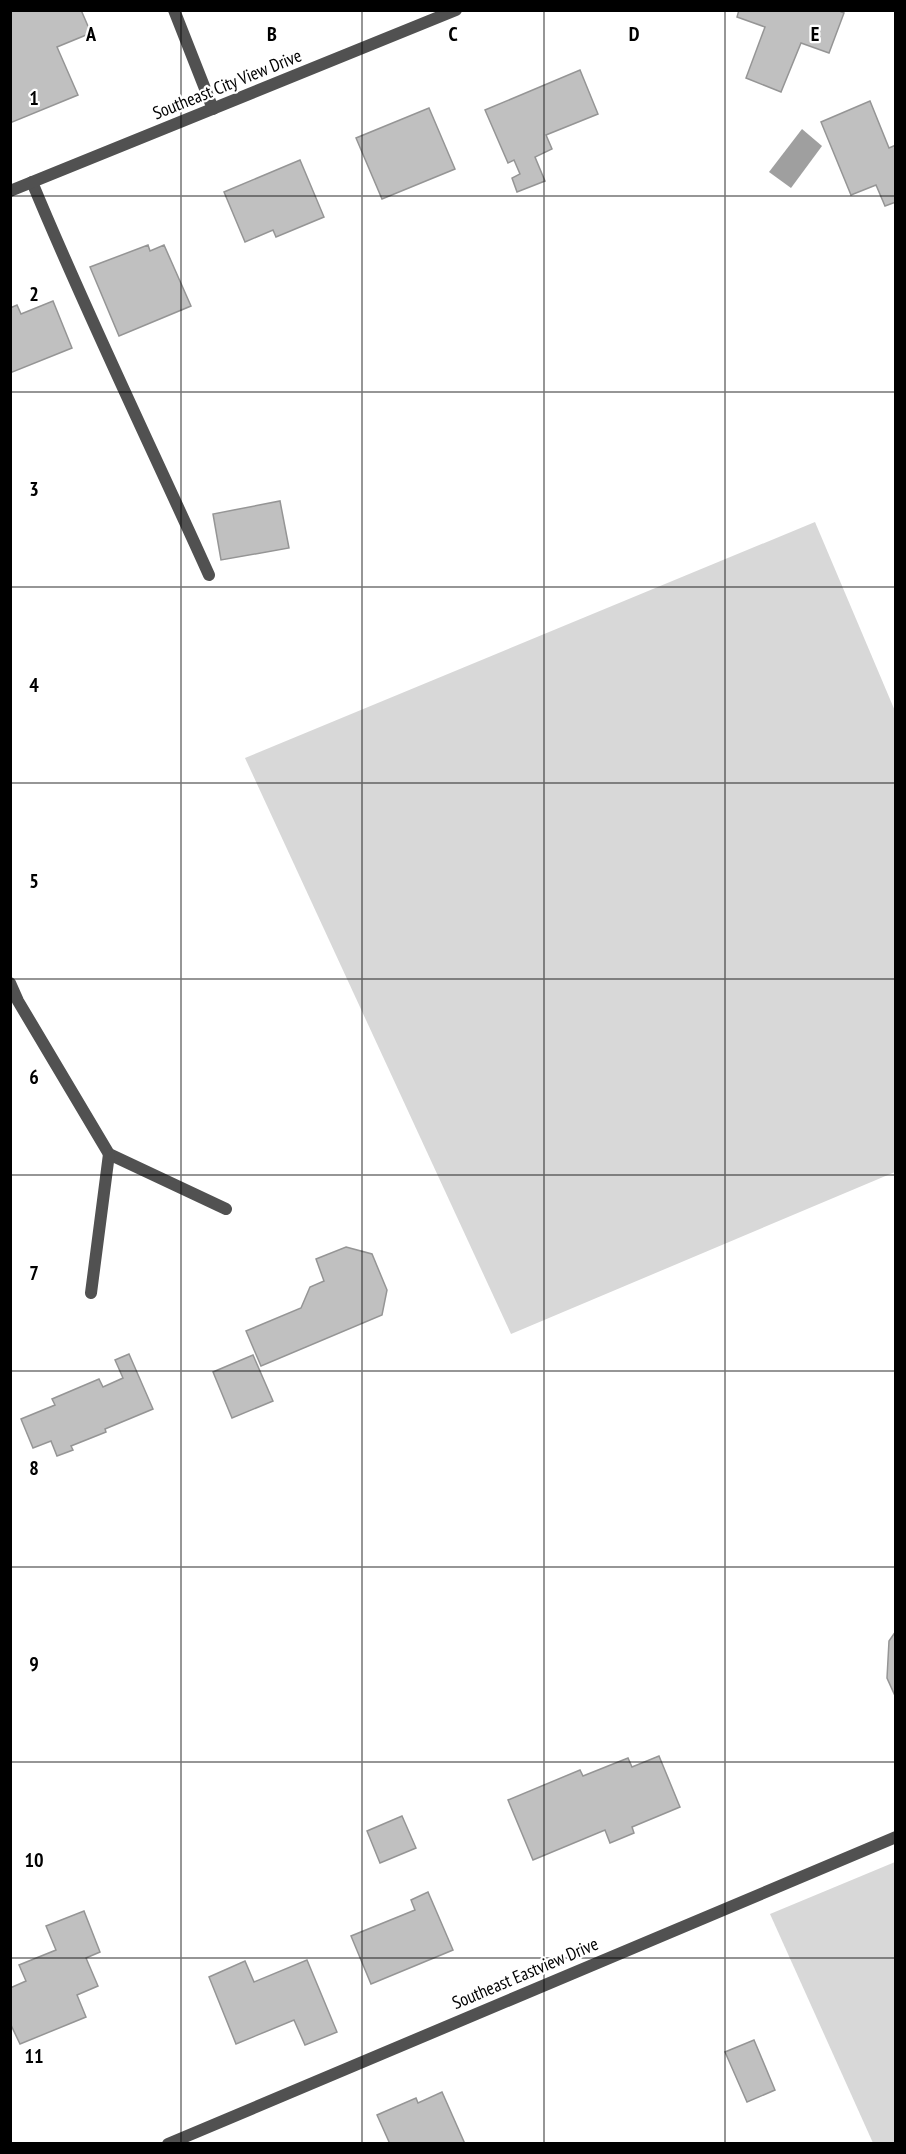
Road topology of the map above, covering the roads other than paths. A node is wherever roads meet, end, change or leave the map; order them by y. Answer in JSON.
{"nodes":[{"id":1,"x":174,"y":10,"type":"edge"},
{"id":2,"x":456,"y":10,"type":"edge"},
{"id":3,"x":213,"y":109,"type":"junction"},
{"id":4,"x":32,"y":182,"type":"junction"},
{"id":5,"x":10,"y":191,"type":"edge"},
{"id":6,"x":209,"y":575,"type":"dead end"},
{"id":7,"x":10,"y":983,"type":"edge"},
{"id":8,"x":109,"y":1154,"type":"junction"},
{"id":9,"x":226,"y":1209,"type":"dead end"},
{"id":10,"x":91,"y":1293,"type":"dead end"},
{"id":11,"x":896,"y":1837,"type":"edge"},
{"id":12,"x":168,"y":2144,"type":"edge"}],
"edges":[{"from":1,"to":3,"type":"street"},
{"from":2,"to":3,"type":"street","name":"Southeast City View Drive"},
{"from":3,"to":4,"type":"street","name":"Southeast City View Drive"},
{"from":4,"to":5,"type":"street","name":"Southeast City View Drive"},
{"from":4,"to":6,"type":"street"},
{"from":7,"to":8,"type":"street"},
{"from":8,"to":9,"type":"street"},
{"from":8,"to":10,"type":"street"},
{"from":11,"to":12,"type":"street","name":"Southeast Eastview Drive"}]}
